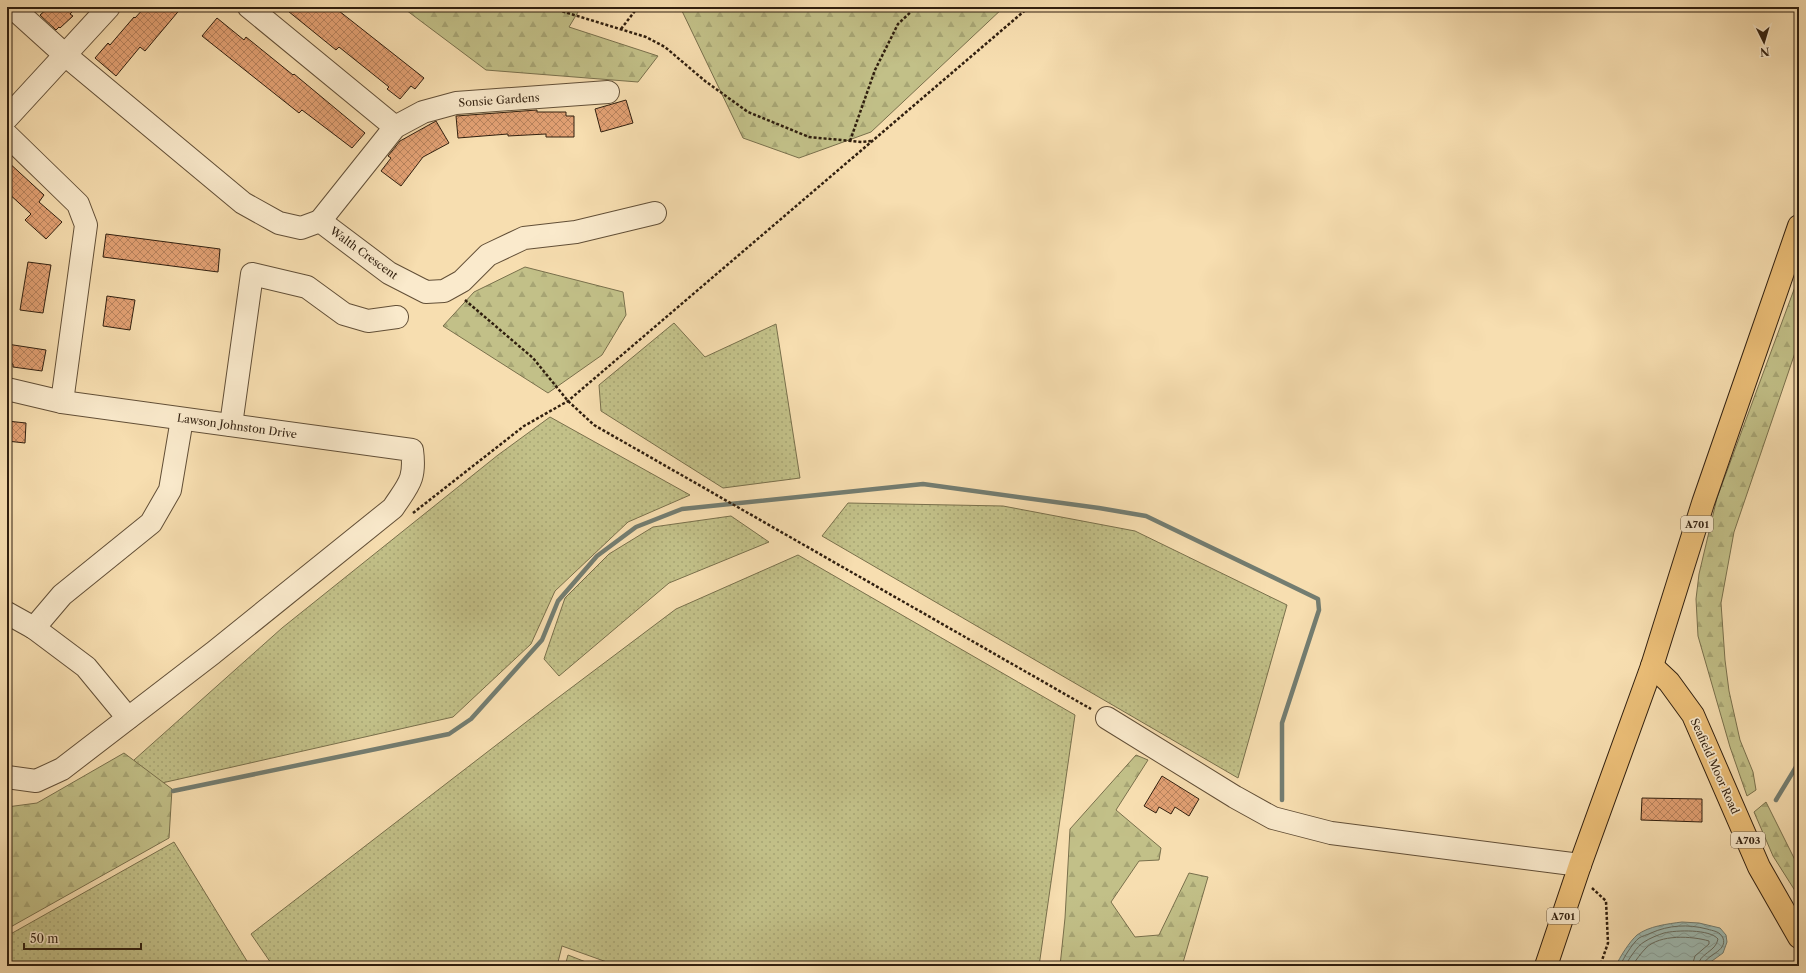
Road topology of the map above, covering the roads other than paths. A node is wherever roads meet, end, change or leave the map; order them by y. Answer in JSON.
{"nodes":[{"id":1,"x":12,"y":7,"type":"edge"},
{"id":2,"x":109,"y":7,"type":"edge"},
{"id":3,"x":249,"y":7,"type":"edge"},
{"id":4,"x":64,"y":54,"type":"junction"},
{"id":5,"x":608,"y":92,"type":"dead end"},
{"id":6,"x":7,"y":118,"type":"edge"},
{"id":7,"x":395,"y":127,"type":"junction"},
{"id":8,"x":7,"y":135,"type":"edge"},
{"id":9,"x":655,"y":214,"type":"dead end"},
{"id":10,"x":320,"y":221,"type":"junction"},
{"id":11,"x":1799,"y":226,"type":"edge"},
{"id":12,"x":397,"y":317,"type":"dead end"},
{"id":13,"x":7,"y":389,"type":"edge"},
{"id":14,"x":62,"y":402,"type":"junction"},
{"id":15,"x":182,"y":419,"type":"junction"},
{"id":16,"x":231,"y":425,"type":"junction"},
{"id":17,"x":7,"y":613,"type":"edge"},
{"id":18,"x":34,"y":628,"type":"junction"},
{"id":19,"x":1652,"y":666,"type":"junction"},
{"id":20,"x":128,"y":718,"type":"junction"},
{"id":21,"x":1107,"y":718,"type":"road end"},
{"id":22,"x":7,"y":777,"type":"edge"},
{"id":23,"x":1578,"y":870,"type":"junction"},
{"id":24,"x":1799,"y":937,"type":"edge"},
{"id":25,"x":1546,"y":966,"type":"edge"}],
"edges":[{"from":1,"to":4,"type":"street","name":"Walth Crescent"},
{"from":2,"to":4,"type":"street"},
{"from":3,"to":7,"type":"street"},
{"from":4,"to":6,"type":"street"},
{"from":4,"to":10,"type":"street","name":"Walth Crescent"},
{"from":5,"to":7,"type":"street","name":"Sonsie Gardens"},
{"from":7,"to":10,"type":"street","name":"Sonsie Gardens"},
{"from":8,"to":14,"type":"street"},
{"from":9,"to":10,"type":"street","name":"Walth Crescent"},
{"from":11,"to":19,"type":"main road","number":"A701"},
{"from":12,"to":16,"type":"street"},
{"from":13,"to":14,"type":"street","name":"Lawson Johnston Drive"},
{"from":14,"to":15,"type":"street","name":"Lawson Johnston Drive"},
{"from":15,"to":16,"type":"street","name":"Lawson Johnston Drive"},
{"from":15,"to":18,"type":"street"},
{"from":16,"to":20,"type":"street","name":"Lawson Johnston Drive"},
{"from":17,"to":18,"type":"street"},
{"from":18,"to":20,"type":"street"},
{"from":19,"to":23,"type":"main road","number":"A701"},
{"from":19,"to":24,"type":"main road","name":"Seafield Moor Road","number":"A703"},
{"from":20,"to":22,"type":"street"},
{"from":21,"to":23,"type":"street"},
{"from":23,"to":25,"type":"main road","number":"A701"}]}
